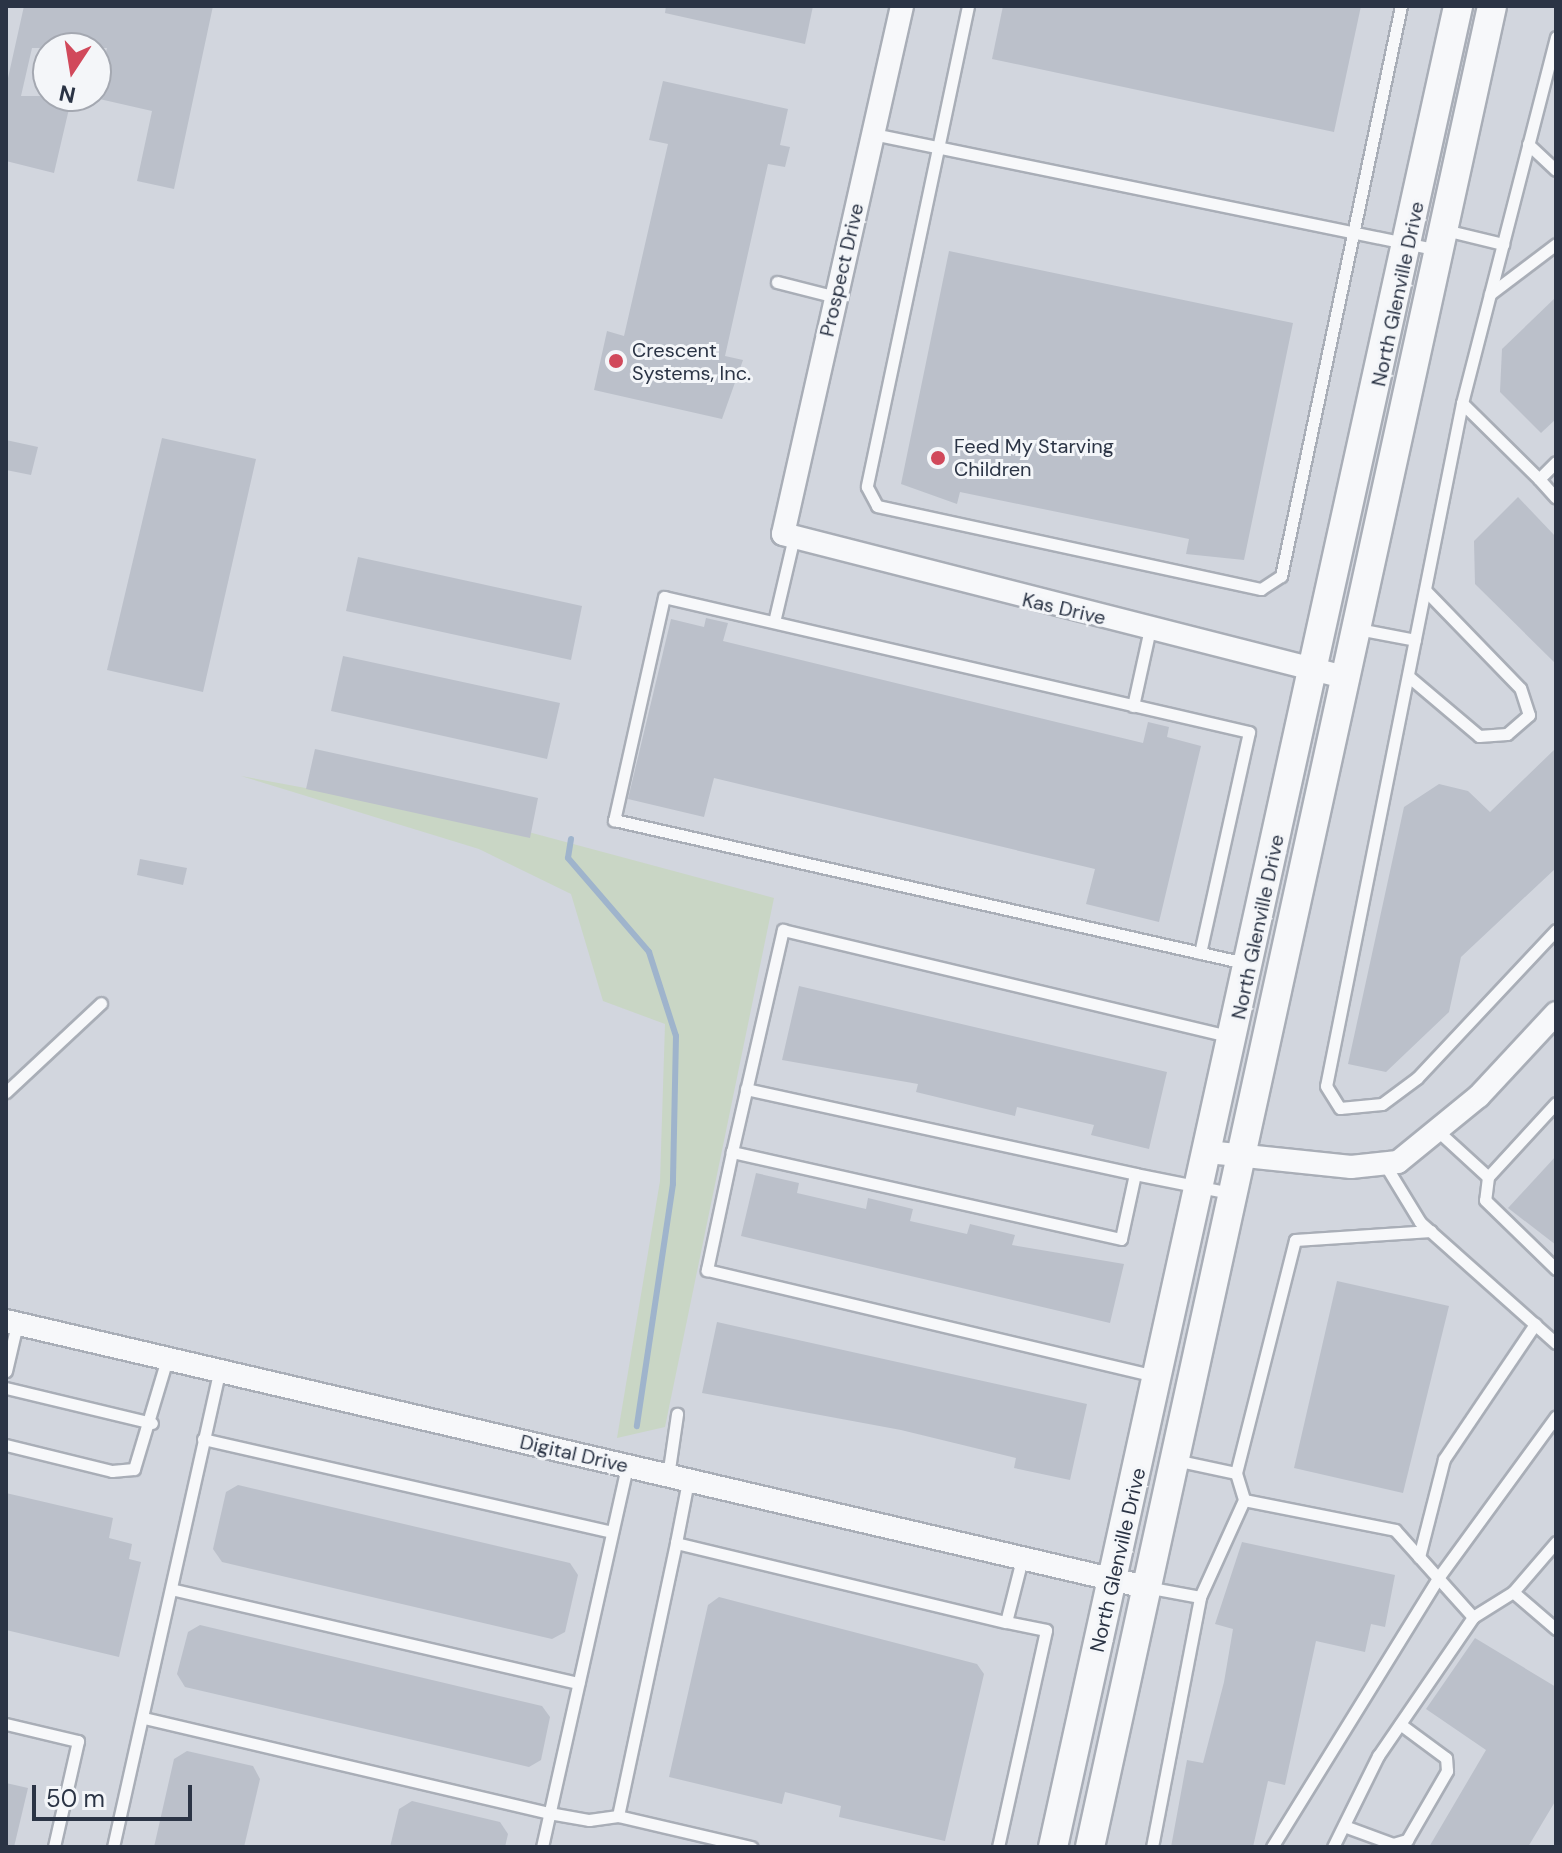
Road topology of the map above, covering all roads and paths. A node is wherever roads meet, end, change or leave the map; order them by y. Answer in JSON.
{"nodes":[{"id":1,"x":902,"y":6,"type":"edge"},
{"id":2,"x":968,"y":6,"type":"edge"},
{"id":3,"x":1401,"y":6,"type":"edge"},
{"id":4,"x":1458,"y":6,"type":"edge"},
{"id":5,"x":1492,"y":6,"type":"edge"},
{"id":6,"x":1556,"y":37,"type":"edge"},
{"id":7,"x":873,"y":134,"type":"junction"},
{"id":8,"x":1528,"y":144,"type":"junction"},
{"id":9,"x":938,"y":148,"type":"junction"},
{"id":10,"x":1556,"y":170,"type":"edge"},
{"id":11,"x":1352,"y":232,"type":"junction"},
{"id":12,"x":1442,"y":240,"type":"junction"},
{"id":13,"x":1409,"y":244,"type":"junction"},
{"id":14,"x":1503,"y":244,"type":"junction"},
{"id":15,"x":1556,"y":244,"type":"edge"},
{"id":16,"x":777,"y":282,"type":"dead end"},
{"id":17,"x":1490,"y":294,"type":"junction"},
{"id":18,"x":836,"y":297,"type":"junction"},
{"id":19,"x":1462,"y":403,"type":"junction"},
{"id":20,"x":1556,"y":462,"type":"edge"},
{"id":21,"x":1539,"y":479,"type":"junction"},
{"id":22,"x":1556,"y":498,"type":"edge"},
{"id":23,"x":788,"y":535,"type":"junction"},
{"id":24,"x":1425,"y":590,"type":"junction"},
{"id":25,"x":774,"y":622,"type":"junction"},
{"id":26,"x":1150,"y":629,"type":"junction"},
{"id":27,"x":1358,"y":629,"type":"junction"},
{"id":28,"x":1415,"y":640,"type":"junction"},
{"id":29,"x":1315,"y":668,"type":"junction"},
{"id":30,"x":1408,"y":676,"type":"junction"},
{"id":31,"x":1348,"y":678,"type":"junction"},
{"id":32,"x":1133,"y":706,"type":"junction"},
{"id":33,"x":1556,"y":930,"type":"edge"},
{"id":34,"x":1200,"y":953,"type":"junction"},
{"id":35,"x":1250,"y":964,"type":"junction"},
{"id":36,"x":101,"y":1003,"type":"dead end"},
{"id":37,"x":1556,"y":1013,"type":"edge"},
{"id":38,"x":1234,"y":1037,"type":"junction"},
{"id":39,"x":746,"y":1089,"type":"junction"},
{"id":40,"x":6,"y":1092,"type":"edge"},
{"id":41,"x":1556,"y":1103,"type":"edge"},
{"id":42,"x":1440,"y":1133,"type":"junction"},
{"id":43,"x":732,"y":1152,"type":"junction"},
{"id":44,"x":1208,"y":1152,"type":"junction"},
{"id":45,"x":1239,"y":1157,"type":"junction"},
{"id":46,"x":1384,"y":1163,"type":"junction"},
{"id":47,"x":1135,"y":1174,"type":"junction"},
{"id":48,"x":1488,"y":1177,"type":"junction"},
{"id":49,"x":1200,"y":1187,"type":"junction"},
{"id":50,"x":1231,"y":1193,"type":"junction"},
{"id":51,"x":1431,"y":1231,"type":"junction"},
{"id":52,"x":1556,"y":1269,"type":"edge"},
{"id":53,"x":12,"y":1323,"type":"edge"},
{"id":54,"x":1535,"y":1324,"type":"junction"},
{"id":55,"x":1556,"y":1343,"type":"edge"},
{"id":56,"x":167,"y":1359,"type":"junction"},
{"id":57,"x":6,"y":1371,"type":"edge"},
{"id":58,"x":219,"y":1371,"type":"junction"},
{"id":59,"x":1158,"y":1377,"type":"junction"},
{"id":60,"x":6,"y":1388,"type":"edge"},
{"id":61,"x":677,"y":1414,"type":"dead end"},
{"id":62,"x":1556,"y":1416,"type":"edge"},
{"id":63,"x":152,"y":1423,"type":"junction"},
{"id":64,"x":203,"y":1439,"type":"junction"},
{"id":65,"x":6,"y":1445,"type":"edge"},
{"id":66,"x":1170,"y":1459,"type":"junction"},
{"id":67,"x":627,"y":1467,"type":"junction"},
{"id":68,"x":1236,"y":1473,"type":"junction"},
{"id":69,"x":678,"y":1479,"type":"junction"},
{"id":70,"x":1244,"y":1500,"type":"junction"},
{"id":71,"x":612,"y":1532,"type":"junction"},
{"id":72,"x":1556,"y":1542,"type":"edge"},
{"id":73,"x":676,"y":1543,"type":"junction"},
{"id":74,"x":1419,"y":1557,"type":"junction"},
{"id":75,"x":1022,"y":1559,"type":"junction"},
{"id":76,"x":1438,"y":1578,"type":"junction"},
{"id":77,"x":1113,"y":1580,"type":"junction"},
{"id":78,"x":1141,"y":1586,"type":"junction"},
{"id":79,"x":175,"y":1590,"type":"junction"},
{"id":80,"x":1513,"y":1592,"type":"junction"},
{"id":81,"x":1200,"y":1597,"type":"junction"},
{"id":82,"x":1473,"y":1617,"type":"junction"},
{"id":83,"x":1006,"y":1622,"type":"junction"},
{"id":84,"x":1556,"y":1629,"type":"edge"},
{"id":85,"x":578,"y":1683,"type":"junction"},
{"id":86,"x":144,"y":1718,"type":"junction"},
{"id":87,"x":6,"y":1724,"type":"edge"},
{"id":88,"x":1400,"y":1724,"type":"junction"},
{"id":89,"x":549,"y":1813,"type":"junction"},
{"id":90,"x":618,"y":1816,"type":"junction"},
{"id":91,"x":1344,"y":1826,"type":"junction"},
{"id":92,"x":54,"y":1847,"type":"edge"},
{"id":93,"x":113,"y":1847,"type":"edge"},
{"id":94,"x":542,"y":1847,"type":"edge"},
{"id":95,"x":751,"y":1847,"type":"edge"},
{"id":96,"x":998,"y":1847,"type":"edge"},
{"id":97,"x":1053,"y":1847,"type":"edge"},
{"id":98,"x":1090,"y":1847,"type":"edge"},
{"id":99,"x":1152,"y":1847,"type":"edge"},
{"id":100,"x":1272,"y":1847,"type":"edge"},
{"id":101,"x":1333,"y":1847,"type":"edge"}],
"edges":[{"from":1,"to":7,"type":"street","name":"Prospect Drive"},
{"from":2,"to":9,"type":"lane"},
{"from":3,"to":11,"type":"lane"},
{"from":4,"to":13,"type":"street","name":"North Glenville Drive"},
{"from":5,"to":12,"type":"street","name":"North Glenville Drive"},
{"from":6,"to":8,"type":"lane"},
{"from":7,"to":9,"type":"lane"},
{"from":7,"to":18,"type":"street","name":"Prospect Drive"},
{"from":8,"to":10,"type":"lane"},
{"from":8,"to":14,"type":"lane"},
{"from":9,"to":11,"type":"lane"},
{"from":9,"to":11,"type":"lane"},
{"from":11,"to":13,"type":"lane"},
{"from":12,"to":13,"type":"lane"},
{"from":12,"to":14,"type":"lane"},
{"from":12,"to":27,"type":"street","name":"North Glenville Drive"},
{"from":13,"to":29,"type":"street","name":"North Glenville Drive"},
{"from":14,"to":17,"type":"lane"},
{"from":15,"to":17,"type":"lane"},
{"from":16,"to":18,"type":"lane"},
{"from":17,"to":19,"type":"lane"},
{"from":18,"to":23,"type":"street","name":"Prospect Drive"},
{"from":19,"to":21,"type":"lane"},
{"from":19,"to":24,"type":"lane"},
{"from":20,"to":21,"type":"lane"},
{"from":21,"to":22,"type":"lane"},
{"from":23,"to":25,"type":"lane"},
{"from":23,"to":26,"type":"street","name":"Kas Drive"},
{"from":24,"to":28,"type":"lane"},
{"from":24,"to":30,"type":"lane"},
{"from":25,"to":32,"type":"lane"},
{"from":25,"to":34,"type":"lane"},
{"from":26,"to":29,"type":"street","name":"Kas Drive"},
{"from":26,"to":32,"type":"lane"},
{"from":27,"to":28,"type":"lane"},
{"from":27,"to":31,"type":"street","name":"North Glenville Drive"},
{"from":28,"to":30,"type":"lane"},
{"from":29,"to":31,"type":"street","name":"Kas Drive"},
{"from":29,"to":35,"type":"street","name":"North Glenville Drive"},
{"from":30,"to":33,"type":"lane"},
{"from":31,"to":45,"type":"street","name":"North Glenville Drive"},
{"from":32,"to":34,"type":"lane"},
{"from":34,"to":35,"type":"lane"},
{"from":35,"to":38,"type":"street","name":"North Glenville Drive"},
{"from":36,"to":40,"type":"lane"},
{"from":37,"to":42,"type":"street"},
{"from":38,"to":39,"type":"lane"},
{"from":38,"to":44,"type":"street","name":"North Glenville Drive"},
{"from":39,"to":43,"type":"lane"},
{"from":39,"to":47,"type":"lane"},
{"from":41,"to":48,"type":"lane"},
{"from":42,"to":46,"type":"street"},
{"from":42,"to":48,"type":"lane"},
{"from":43,"to":47,"type":"lane"},
{"from":43,"to":59,"type":"lane"},
{"from":44,"to":45,"type":"street"},
{"from":44,"to":49,"type":"street","name":"North Glenville Drive"},
{"from":45,"to":46,"type":"street"},
{"from":45,"to":50,"type":"street","name":"North Glenville Drive"},
{"from":46,"to":51,"type":"lane"},
{"from":47,"to":49,"type":"lane"},
{"from":48,"to":52,"type":"lane"},
{"from":49,"to":50,"type":"lane"},
{"from":49,"to":59,"type":"street","name":"North Glenville Drive"},
{"from":50,"to":66,"type":"street","name":"North Glenville Drive"},
{"from":51,"to":54,"type":"lane"},
{"from":51,"to":68,"type":"lane"},
{"from":53,"to":56,"type":"street","name":"Digital Drive"},
{"from":53,"to":57,"type":"lane"},
{"from":54,"to":55,"type":"lane"},
{"from":54,"to":74,"type":"lane"},
{"from":56,"to":58,"type":"street","name":"Digital Drive"},
{"from":56,"to":63,"type":"lane"},
{"from":58,"to":64,"type":"lane"},
{"from":58,"to":67,"type":"street","name":"Digital Drive"},
{"from":59,"to":77,"type":"street","name":"North Glenville Drive"},
{"from":60,"to":63,"type":"lane"},
{"from":61,"to":69,"type":"lane"},
{"from":62,"to":76,"type":"lane"},
{"from":63,"to":65,"type":"lane"},
{"from":64,"to":71,"type":"lane"},
{"from":64,"to":79,"type":"lane"},
{"from":66,"to":68,"type":"lane"},
{"from":66,"to":78,"type":"street","name":"North Glenville Drive"},
{"from":67,"to":69,"type":"street","name":"Digital Drive"},
{"from":67,"to":71,"type":"lane"},
{"from":68,"to":70,"type":"lane"},
{"from":69,"to":73,"type":"lane"},
{"from":69,"to":75,"type":"street","name":"Digital Drive"},
{"from":70,"to":74,"type":"lane"},
{"from":70,"to":81,"type":"lane"},
{"from":71,"to":85,"type":"lane"},
{"from":72,"to":80,"type":"lane"},
{"from":73,"to":83,"type":"lane"},
{"from":73,"to":90,"type":"lane"},
{"from":74,"to":76,"type":"lane"},
{"from":75,"to":77,"type":"street","name":"Digital Drive"},
{"from":75,"to":83,"type":"lane"},
{"from":76,"to":82,"type":"lane"},
{"from":76,"to":100,"type":"lane"},
{"from":77,"to":78,"type":"street","name":"Digital Drive"},
{"from":77,"to":97,"type":"street","name":"North Glenville Drive"},
{"from":78,"to":81,"type":"lane"},
{"from":78,"to":98,"type":"street","name":"North Glenville Drive"},
{"from":79,"to":85,"type":"lane"},
{"from":79,"to":86,"type":"lane"},
{"from":80,"to":82,"type":"lane"},
{"from":80,"to":84,"type":"lane"},
{"from":81,"to":99,"type":"lane"},
{"from":82,"to":88,"type":"lane"},
{"from":83,"to":96,"type":"lane"},
{"from":85,"to":89,"type":"lane"},
{"from":86,"to":89,"type":"lane"},
{"from":86,"to":93,"type":"lane"},
{"from":87,"to":92,"type":"lane"},
{"from":88,"to":91,"type":"lane"},
{"from":88,"to":91,"type":"lane"},
{"from":89,"to":90,"type":"lane"},
{"from":89,"to":94,"type":"lane"},
{"from":90,"to":95,"type":"lane"},
{"from":91,"to":101,"type":"lane"}]}
